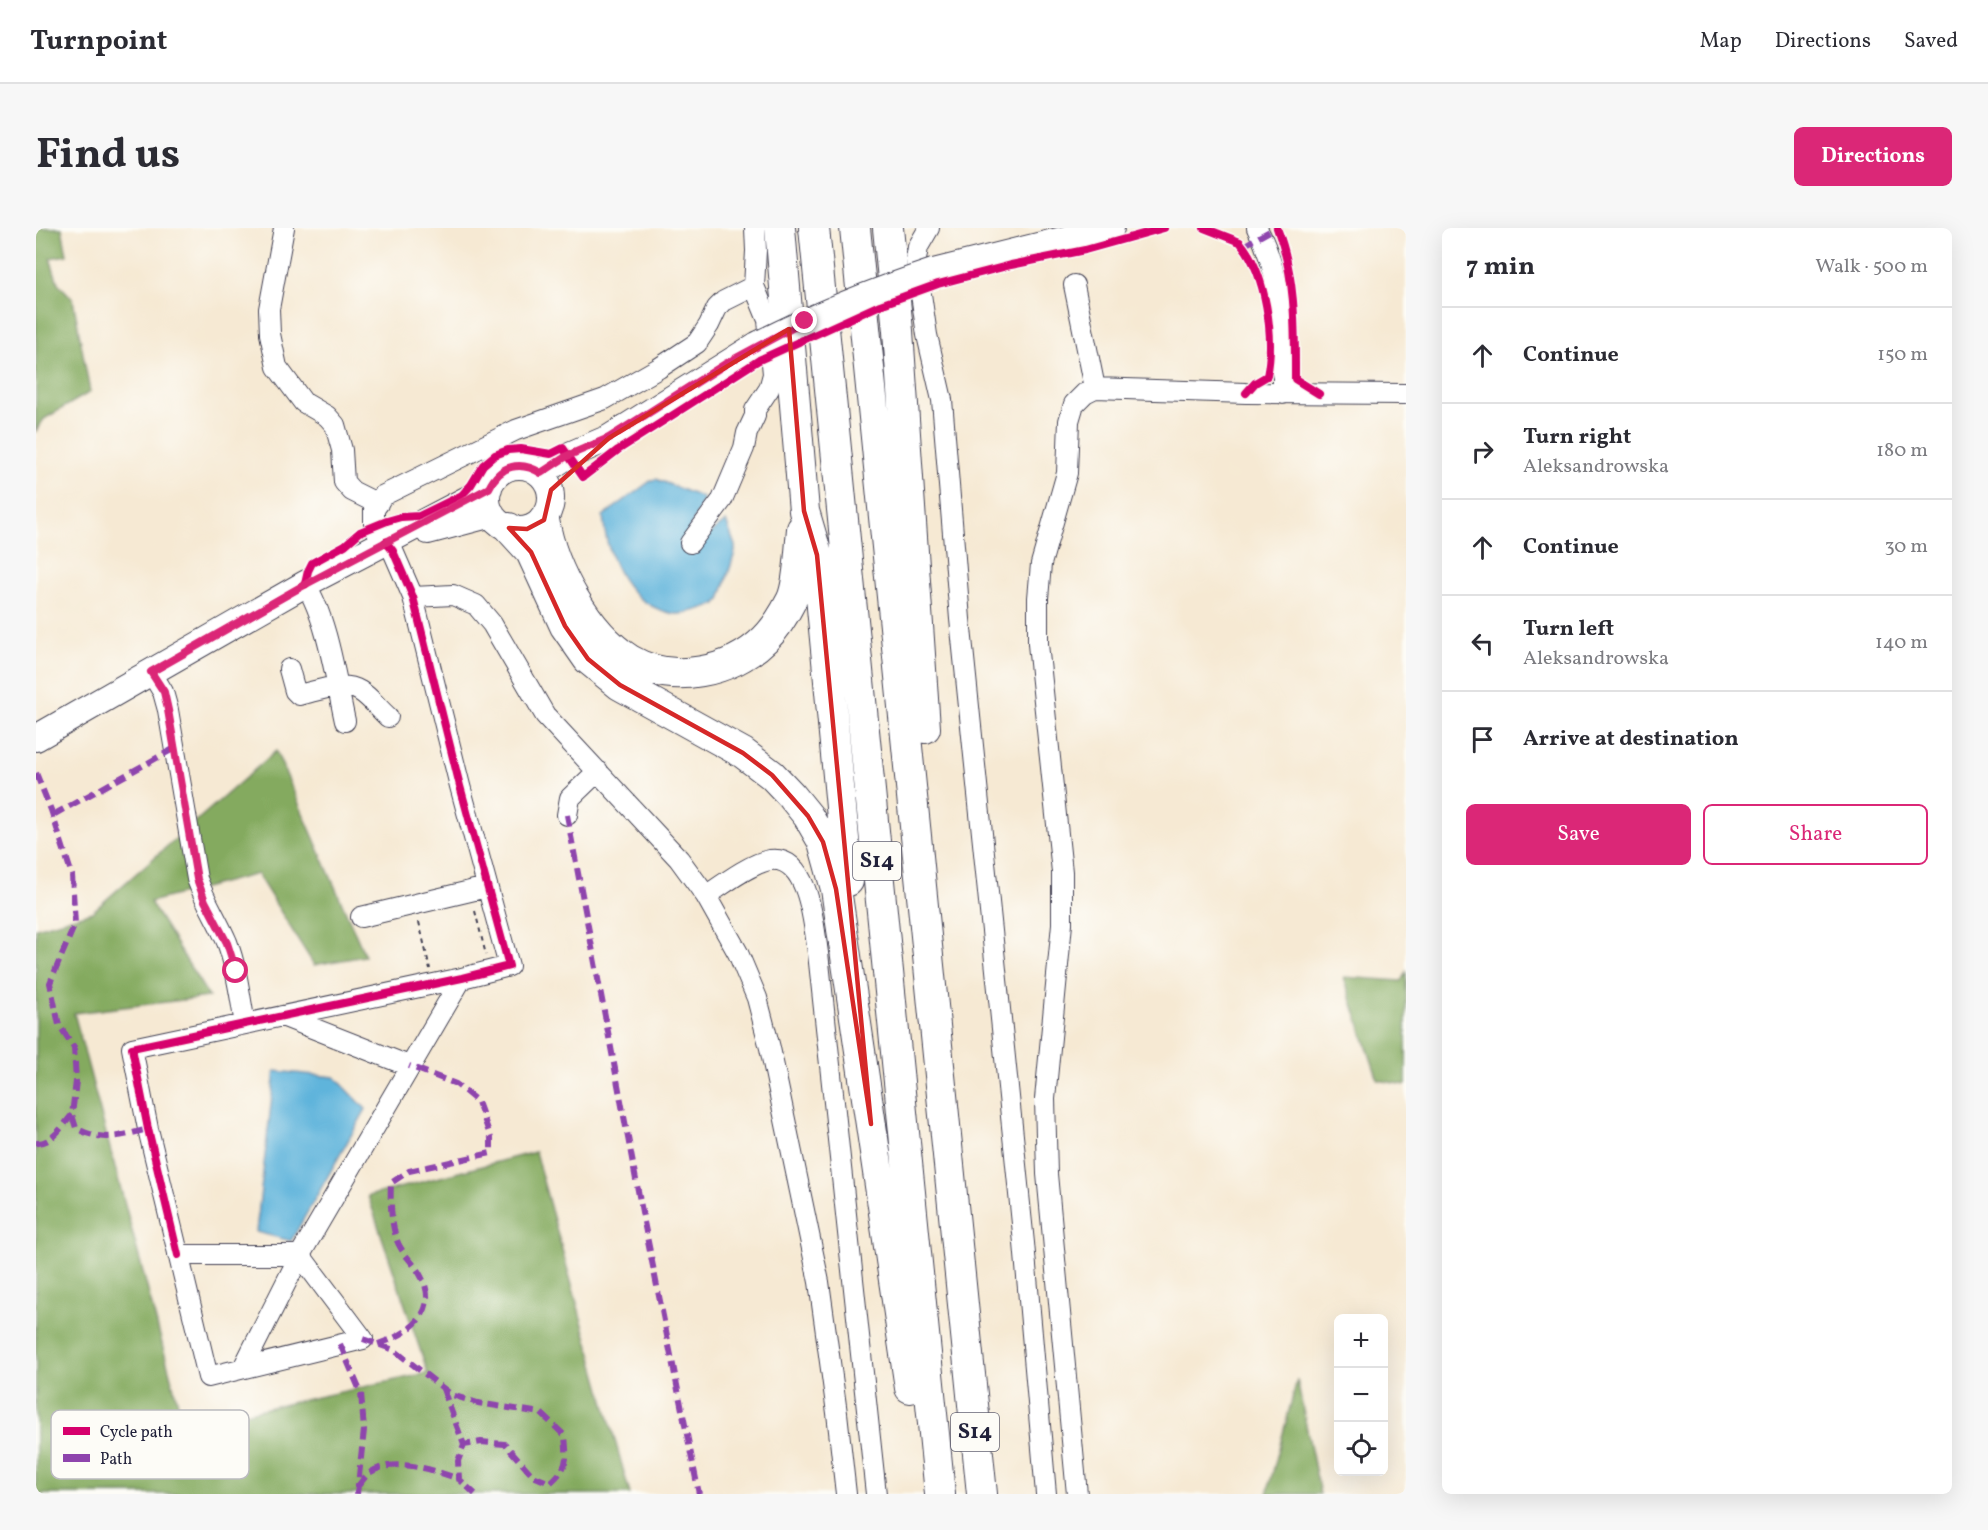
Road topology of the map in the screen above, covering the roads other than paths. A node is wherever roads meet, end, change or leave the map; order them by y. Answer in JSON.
{"nodes":[{"id":1,"x":284,"y":228,"type":"edge"},
{"id":2,"x":755,"y":228,"type":"edge"},
{"id":3,"x":780,"y":228,"type":"edge"},
{"id":4,"x":814,"y":228,"type":"edge"},
{"id":5,"x":855,"y":228,"type":"edge"},
{"id":6,"x":888,"y":228,"type":"edge"},
{"id":7,"x":903,"y":228,"type":"edge"},
{"id":8,"x":929,"y":228,"type":"edge"},
{"id":9,"x":1111,"y":228,"type":"edge"},
{"id":10,"x":1257,"y":228,"type":"edge"},
{"id":11,"x":1074,"y":285,"type":"dead end"},
{"id":12,"x":754,"y":286,"type":"junction"},
{"id":13,"x":898,"y":331,"type":"junction"},
{"id":14,"x":1095,"y":388,"type":"junction"},
{"id":15,"x":1284,"y":394,"type":"junction"},
{"id":16,"x":1406,"y":394,"type":"edge"},
{"id":17,"x":546,"y":482,"type":"junction"},
{"id":18,"x":489,"y":488,"type":"junction"},
{"id":19,"x":378,"y":504,"type":"junction"},
{"id":20,"x":804,"y":511,"type":"junction"},
{"id":21,"x":544,"y":520,"type":"junction"},
{"id":22,"x":500,"y":521,"type":"junction"},
{"id":23,"x":386,"y":542,"type":"junction"},
{"id":24,"x":690,"y":543,"type":"dead end"},
{"id":25,"x":306,"y":584,"type":"junction"},
{"id":26,"x":413,"y":597,"type":"junction"},
{"id":27,"x":289,"y":669,"type":"dead end"},
{"id":28,"x":151,"y":672,"type":"junction"},
{"id":29,"x":337,"y":687,"type":"junction"},
{"id":30,"x":388,"y":717,"type":"dead end"},
{"id":31,"x":345,"y":721,"type":"dead end"},
{"id":32,"x":36,"y":738,"type":"edge"},
{"id":33,"x":597,"y":771,"type":"junction"},
{"id":34,"x":567,"y":815,"type":"dead end"},
{"id":35,"x":479,"y":889,"type":"junction"},
{"id":36,"x":706,"y":896,"type":"junction"},
{"id":37,"x":361,"y":917,"type":"dead end"},
{"id":38,"x":929,"y":968,"type":"junction"},
{"id":39,"x":462,"y":978,"type":"junction"},
{"id":40,"x":282,"y":1016,"type":"junction"},
{"id":41,"x":245,"y":1024,"type":"junction"},
{"id":42,"x":409,"y":1066,"type":"junction"},
{"id":43,"x":871,"y":1124,"type":"junction"},
{"id":44,"x":178,"y":1255,"type":"junction"},
{"id":45,"x":300,"y":1255,"type":"junction"},
{"id":46,"x":243,"y":1368,"type":"junction"},
{"id":47,"x":846,"y":1494,"type":"edge"},
{"id":48,"x":876,"y":1494,"type":"edge"},
{"id":49,"x":927,"y":1494,"type":"edge"},
{"id":50,"x":940,"y":1494,"type":"edge"},
{"id":51,"x":982,"y":1494,"type":"edge"},
{"id":52,"x":1046,"y":1494,"type":"edge"},
{"id":53,"x":1077,"y":1494,"type":"edge"}],
"edges":[{"from":1,"to":19,"type":"street"},
{"from":2,"to":12,"type":"street"},
{"from":3,"to":20,"type":"highway"},
{"from":4,"to":50,"type":"highway","number":"S14"},
{"from":5,"to":38,"type":"highway","number":"S14"},
{"from":6,"to":13,"type":"highway"},
{"from":7,"to":13,"type":"highway"},
{"from":8,"to":52,"type":"street"},
{"from":9,"to":17,"type":"main road","bridge":true},
{"from":10,"to":15,"type":"street"},
{"from":11,"to":14,"type":"street"},
{"from":12,"to":19,"type":"street"},
{"from":12,"to":24,"type":"street"},
{"from":13,"to":38,"type":"highway"},
{"from":14,"to":15,"type":"street"},
{"from":14,"to":53,"type":"street"},
{"from":15,"to":16,"type":"street"},
{"from":17,"to":18,"type":"main road"},
{"from":17,"to":21,"type":"main road"},
{"from":18,"to":22,"type":"main road"},
{"from":18,"to":23,"type":"main road"},
{"from":19,"to":23,"type":"street"},
{"from":20,"to":21,"type":"highway"},
{"from":20,"to":43,"type":"highway"},
{"from":21,"to":22,"type":"main road"},
{"from":22,"to":23,"type":"main road"},
{"from":22,"to":43,"type":"highway"},
{"from":23,"to":25,"type":"main road"},
{"from":23,"to":26,"type":"street"},
{"from":25,"to":28,"type":"main road"},
{"from":25,"to":29,"type":"street"},
{"from":26,"to":33,"type":"street"},
{"from":26,"to":35,"type":"street"},
{"from":27,"to":29,"type":"street"},
{"from":28,"to":32,"type":"main road"},
{"from":28,"to":41,"type":"street"},
{"from":29,"to":30,"type":"street"},
{"from":29,"to":31,"type":"street"},
{"from":33,"to":34,"type":"street"},
{"from":33,"to":36,"type":"street"},
{"from":35,"to":37,"type":"street"},
{"from":35,"to":39,"type":"street"},
{"from":36,"to":47,"type":"street"},
{"from":36,"to":48,"type":"street"},
{"from":38,"to":51,"type":"highway","number":"S14"},
{"from":39,"to":40,"type":"street"},
{"from":39,"to":42,"type":"street"},
{"from":40,"to":41,"type":"street"},
{"from":40,"to":42,"type":"street"},
{"from":41,"to":44,"type":"street"},
{"from":42,"to":45,"type":"street"},
{"from":43,"to":49,"type":"highway"},
{"from":44,"to":45,"type":"street"},
{"from":44,"to":46,"type":"street"},
{"from":45,"to":46,"type":"street"},
{"from":45,"to":46,"type":"street"}]}
